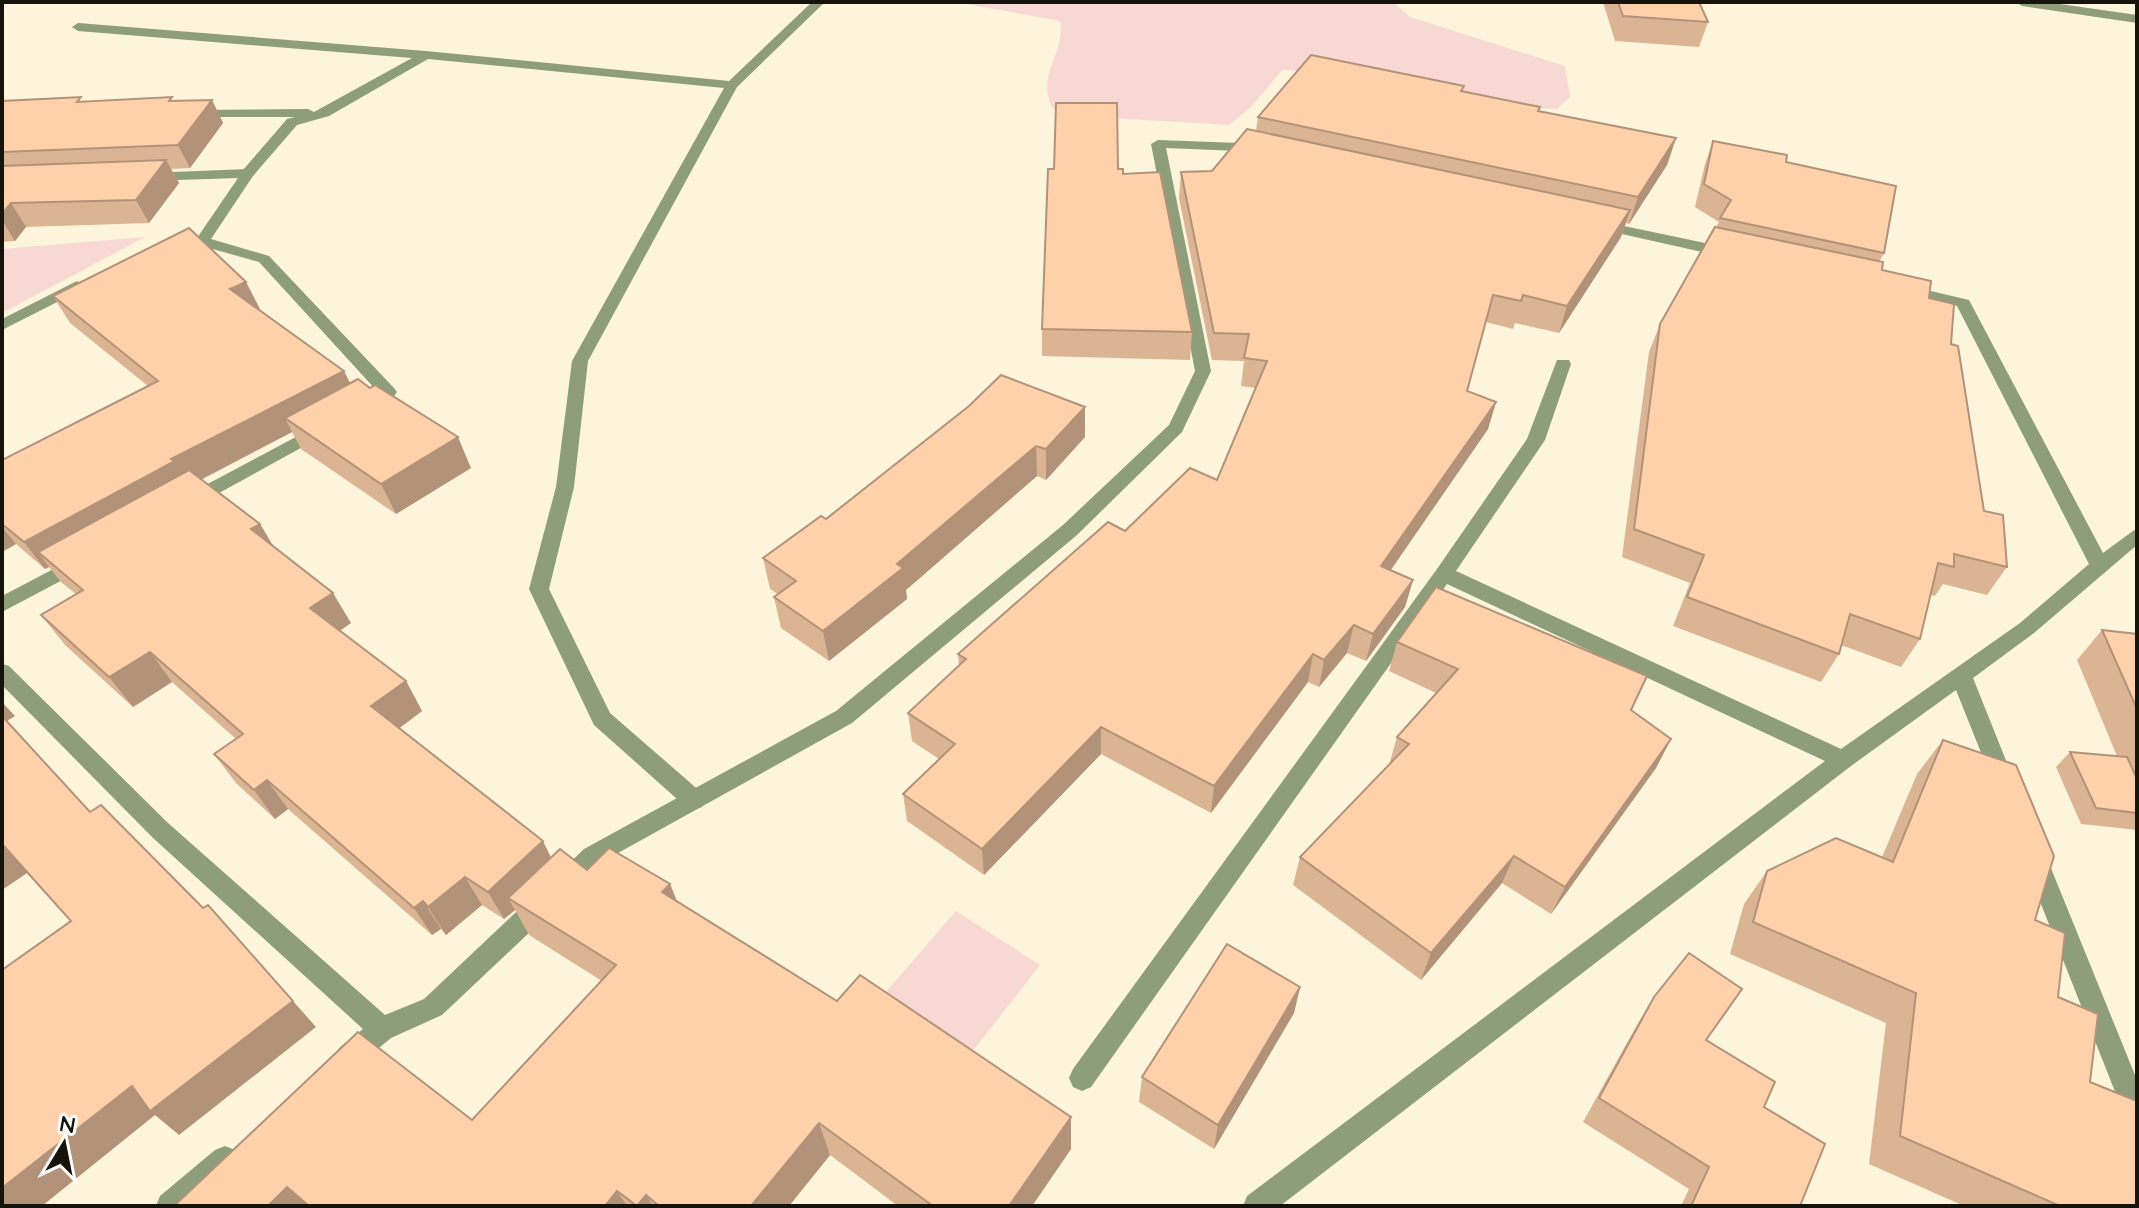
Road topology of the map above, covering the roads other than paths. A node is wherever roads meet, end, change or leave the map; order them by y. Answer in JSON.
{"nodes":[{"id":1,"x":819,"y":2,"type":"edge"},
{"id":2,"x":2022,"y":2,"type":"edge"},
{"id":3,"x":2137,"y":19,"type":"edge"},
{"id":4,"x":78,"y":27,"type":"dead end"},
{"id":5,"x":426,"y":55,"type":"junction"},
{"id":6,"x":732,"y":85,"type":"junction"},
{"id":7,"x":171,"y":113,"type":"edge"},
{"id":8,"x":324,"y":113,"type":"junction"},
{"id":9,"x":1270,"y":154,"type":"edge"},
{"id":10,"x":248,"y":173,"type":"junction"},
{"id":11,"x":125,"y":178,"type":"edge"},
{"id":12,"x":1578,"y":220,"type":"edge"},
{"id":13,"x":202,"y":241,"type":"junction"},
{"id":14,"x":158,"y":252,"type":"edge"},
{"id":15,"x":1748,"y":257,"type":"edge"},
{"id":16,"x":93,"y":278,"type":"edge"},
{"id":17,"x":1886,"y":286,"type":"edge"},
{"id":18,"x":2,"y":325,"type":"edge"},
{"id":19,"x":1563,"y":364,"type":"dead end"},
{"id":20,"x":181,"y":506,"type":"edge"},
{"id":21,"x":2137,"y":535,"type":"edge"},
{"id":22,"x":98,"y":552,"type":"edge"},
{"id":23,"x":2099,"y":564,"type":"junction"},
{"id":24,"x":1444,"y":574,"type":"junction"},
{"id":25,"x":2,"y":605,"type":"edge"},
{"id":26,"x":2,"y":672,"type":"edge"},
{"id":27,"x":1961,"y":675,"type":"junction"},
{"id":28,"x":1843,"y":760,"type":"junction"},
{"id":29,"x":694,"y":800,"type":"junction"},
{"id":30,"x":2014,"y":807,"type":"edge"},
{"id":31,"x":2026,"y":836,"type":"edge"},
{"id":32,"x":382,"y":1029,"type":"junction"},
{"id":33,"x":323,"y":1078,"type":"edge"},
{"id":34,"x":1082,"y":1078,"type":"dead end"},
{"id":35,"x":2137,"y":1113,"type":"edge"},
{"id":36,"x":241,"y":1147,"type":"edge"},
{"id":37,"x":170,"y":1206,"type":"edge"},
{"id":38,"x":1257,"y":1206,"type":"edge"}],
"edges":[{"from":1,"to":6,"type":"street"},
{"from":2,"to":3,"type":"street"},
{"from":4,"to":5,"type":"street"},
{"from":5,"to":6,"type":"street"},
{"from":5,"to":8,"type":"street"},
{"from":6,"to":29,"type":"street"},
{"from":7,"to":8,"type":"street"},
{"from":8,"to":10,"type":"street"},
{"from":9,"to":29,"type":"street"},
{"from":10,"to":11,"type":"street"},
{"from":10,"to":13,"type":"street"},
{"from":12,"to":15,"type":"street"},
{"from":13,"to":14,"type":"street"},
{"from":13,"to":20,"type":"street"},
{"from":16,"to":18,"type":"street"},
{"from":17,"to":23,"type":"street"},
{"from":19,"to":24,"type":"street"},
{"from":21,"to":23,"type":"street"},
{"from":22,"to":25,"type":"street"},
{"from":23,"to":27,"type":"street"},
{"from":24,"to":28,"type":"street"},
{"from":24,"to":34,"type":"street"},
{"from":26,"to":32,"type":"street"},
{"from":27,"to":28,"type":"street"},
{"from":27,"to":30,"type":"street"},
{"from":28,"to":38,"type":"street"},
{"from":29,"to":32,"type":"street"},
{"from":31,"to":35,"type":"street"},
{"from":32,"to":33,"type":"street"},
{"from":36,"to":37,"type":"street"}]}
